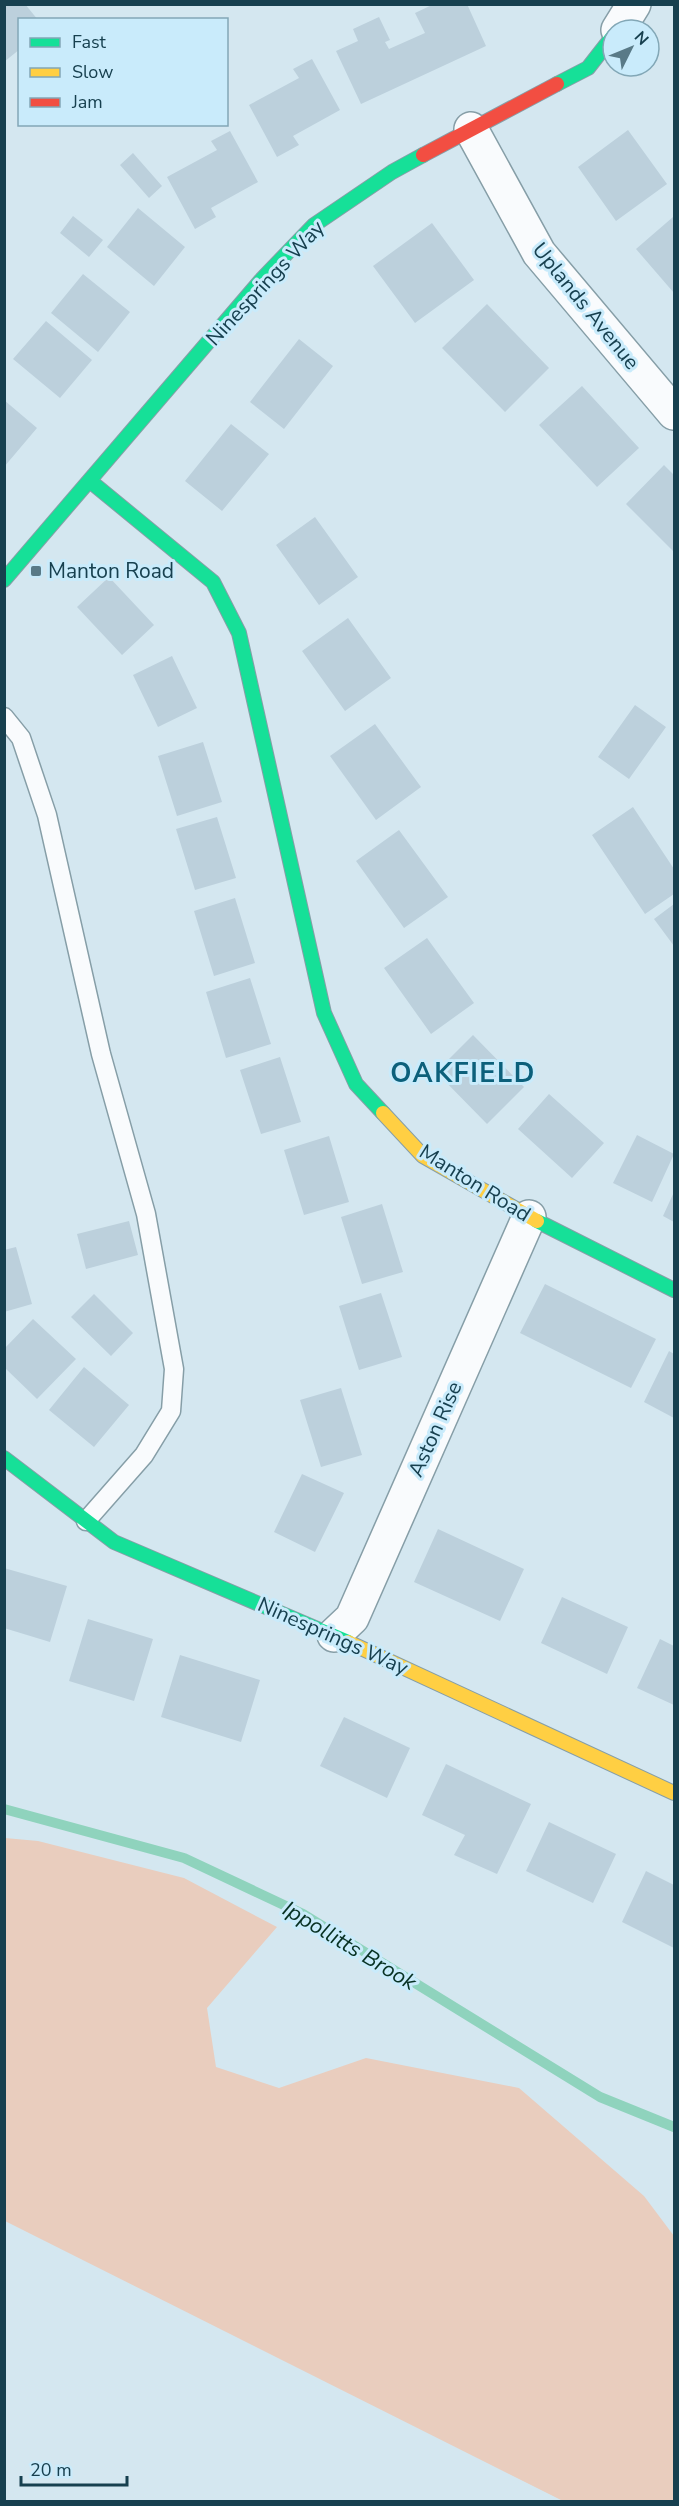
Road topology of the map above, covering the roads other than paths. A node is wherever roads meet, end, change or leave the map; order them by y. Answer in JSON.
{"nodes":[{"id":1,"x":634,"y":4,"type":"edge"},
{"id":2,"x":625,"y":18,"type":"edge"},
{"id":3,"x":601,"y":51,"type":"edge"},
{"id":4,"x":471,"y":129,"type":"junction"},
{"id":5,"x":675,"y":413,"type":"edge"},
{"id":6,"x":90,"y":481,"type":"junction"},
{"id":7,"x":4,"y":580,"type":"edge"},
{"id":8,"x":4,"y":717,"type":"edge"},
{"id":9,"x":529,"y":1217,"type":"junction"},
{"id":10,"x":675,"y":1290,"type":"edge"},
{"id":11,"x":4,"y":1458,"type":"edge"},
{"id":12,"x":86,"y":1521,"type":"junction"},
{"id":13,"x":334,"y":1635,"type":"junction"},
{"id":14,"x":675,"y":1793,"type":"edge"}],
"edges":[{"from":1,"to":2,"type":"street"},
{"from":3,"to":4,"type":"street","name":"Ninesprings Way"},
{"from":4,"to":5,"type":"street","name":"Uplands Avenue"},
{"from":4,"to":6,"type":"street","name":"Ninesprings Way"},
{"from":6,"to":7,"type":"street","name":"Ninesprings Way"},
{"from":6,"to":9,"type":"street","name":"Manton Road"},
{"from":8,"to":12,"type":"lane"},
{"from":9,"to":10,"type":"street","name":"Manton Road"},
{"from":9,"to":13,"type":"street","name":"Aston Rise"},
{"from":11,"to":12,"type":"street","name":"Ninesprings Way"},
{"from":12,"to":13,"type":"street","name":"Ninesprings Way"},
{"from":13,"to":14,"type":"street","name":"Ninesprings Way"}]}
